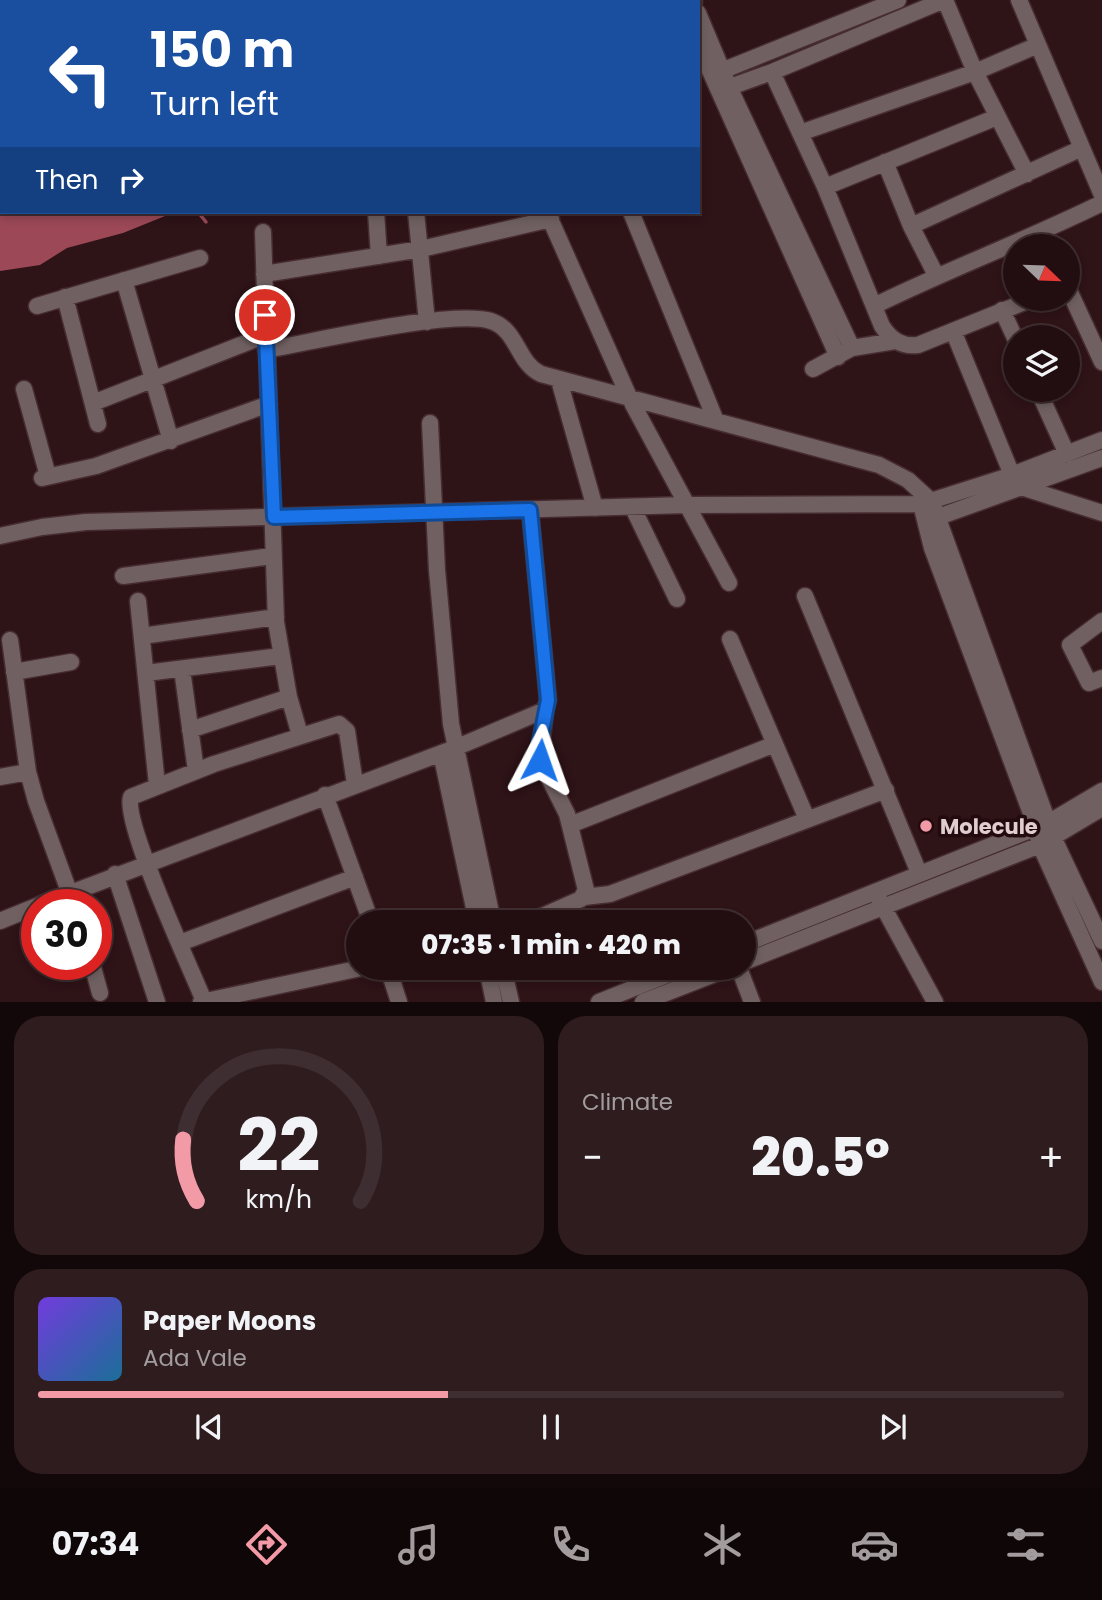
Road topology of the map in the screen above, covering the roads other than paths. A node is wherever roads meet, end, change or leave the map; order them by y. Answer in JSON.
{"nodes":[{"id":1,"x":898,"y":0,"type":"edge"},
{"id":2,"x":944,"y":0,"type":"edge"},
{"id":3,"x":1019,"y":0,"type":"edge"},
{"id":4,"x":700,"y":19,"type":"edge"},
{"id":5,"x":1038,"y":45,"type":"junction"},
{"id":6,"x":700,"y":47,"type":"edge"},
{"id":7,"x":772,"y":72,"type":"junction"},
{"id":8,"x":975,"y":72,"type":"junction"},
{"id":9,"x":717,"y":73,"type":"junction"},
{"id":10,"x":724,"y":90,"type":"junction"},
{"id":11,"x":997,"y":117,"type":"junction"},
{"id":12,"x":800,"y":133,"type":"junction"},
{"id":13,"x":1082,"y":148,"type":"junction"},
{"id":14,"x":885,"y":162,"type":"junction"},
{"id":15,"x":1027,"y":174,"type":"junction"},
{"id":16,"x":825,"y":187,"type":"junction"},
{"id":17,"x":1102,"y":195,"type":"edge"},
{"id":18,"x":1102,"y":204,"type":"edge"},
{"id":19,"x":376,"y":214,"type":"edge"},
{"id":20,"x":416,"y":214,"type":"edge"},
{"id":21,"x":632,"y":214,"type":"edge"},
{"id":22,"x":549,"y":215,"type":"edge"},
{"id":23,"x":911,"y":226,"type":"junction"},
{"id":24,"x":264,"y":232,"type":"dead end"},
{"id":25,"x":1056,"y":234,"type":"edge"},
{"id":26,"x":421,"y":249,"type":"junction"},
{"id":27,"x":1003,"y":253,"type":"edge"},
{"id":28,"x":379,"y":256,"type":"junction"},
{"id":29,"x":200,"y":258,"type":"dead end"},
{"id":30,"x":264,"y":274,"type":"junction"},
{"id":31,"x":936,"y":275,"type":"junction"},
{"id":32,"x":124,"y":280,"type":"junction"},
{"id":33,"x":65,"y":297,"type":"junction"},
{"id":34,"x":37,"y":306,"type":"dead end"},
{"id":35,"x":874,"y":306,"type":"junction"},
{"id":36,"x":1002,"y":310,"type":"joint"},
{"id":37,"x":1079,"y":312,"type":"edge"},
{"id":38,"x":427,"y":322,"type":"junction"},
{"id":39,"x":1009,"y":325,"type":"edge"},
{"id":40,"x":954,"y":333,"type":"junction"},
{"id":41,"x":895,"y":341,"type":"junction"},
{"id":42,"x":266,"y":343,"type":"junction"},
{"id":43,"x":852,"y":348,"type":"junction"},
{"id":44,"x":838,"y":357,"type":"junction"},
{"id":45,"x":1102,"y":362,"type":"edge"},
{"id":46,"x":813,"y":369,"type":"dead end"},
{"id":47,"x":154,"y":380,"type":"junction"},
{"id":48,"x":559,"y":380,"type":"junction"},
{"id":49,"x":24,"y":389,"type":"dead end"},
{"id":50,"x":630,"y":399,"type":"junction"},
{"id":51,"x":1043,"y":402,"type":"edge"},
{"id":52,"x":93,"y":403,"type":"junction"},
{"id":53,"x":269,"y":404,"type":"junction"},
{"id":54,"x":716,"y":421,"type":"junction"},
{"id":55,"x":430,"y":423,"type":"dead end"},
{"id":56,"x":98,"y":424,"type":"dead end"},
{"id":57,"x":1102,"y":440,"type":"edge"},
{"id":58,"x":171,"y":441,"type":"junction"},
{"id":59,"x":1067,"y":454,"type":"junction"},
{"id":60,"x":1102,"y":458,"type":"edge"},
{"id":61,"x":1016,"y":481,"type":"junction"},
{"id":62,"x":1102,"y":499,"type":"edge"},
{"id":63,"x":686,"y":505,"type":"junction"},
{"id":64,"x":1080,"y":506,"type":"junction"},
{"id":65,"x":596,"y":508,"type":"junction"},
{"id":66,"x":634,"y":508,"type":"junction"},
{"id":67,"x":530,"y":510,"type":"junction"},
{"id":68,"x":929,"y":511,"type":"junction"},
{"id":69,"x":1102,"y":513,"type":"edge"},
{"id":70,"x":434,"y":514,"type":"junction"},
{"id":71,"x":274,"y":517,"type":"junction"},
{"id":72,"x":0,"y":536,"type":"edge"},
{"id":73,"x":272,"y":556,"type":"junction"},
{"id":74,"x":123,"y":576,"type":"dead end"},
{"id":75,"x":729,"y":583,"type":"dead end"},
{"id":76,"x":805,"y":596,"type":"dead end"},
{"id":77,"x":677,"y":599,"type":"dead end"},
{"id":78,"x":138,"y":601,"type":"dead end"},
{"id":79,"x":276,"y":617,"type":"junction"},
{"id":80,"x":1102,"y":621,"type":"edge"},
{"id":81,"x":142,"y":636,"type":"junction"},
{"id":82,"x":730,"y":639,"type":"dead end"},
{"id":83,"x":10,"y":640,"type":"dead end"},
{"id":84,"x":281,"y":656,"type":"junction"},
{"id":85,"x":71,"y":662,"type":"dead end"},
{"id":86,"x":182,"y":669,"type":"junction"},
{"id":87,"x":14,"y":672,"type":"junction"},
{"id":88,"x":146,"y":673,"type":"junction"},
{"id":89,"x":1102,"y":678,"type":"edge"},
{"id":90,"x":289,"y":698,"type":"junction"},
{"id":91,"x":545,"y":710,"type":"junction"},
{"id":92,"x":190,"y":730,"type":"junction"},
{"id":93,"x":300,"y":735,"type":"junction"},
{"id":94,"x":775,"y":744,"type":"junction"},
{"id":95,"x":448,"y":750,"type":"junction"},
{"id":96,"x":196,"y":771,"type":"junction"},
{"id":97,"x":29,"y":772,"type":"junction"},
{"id":98,"x":0,"y":777,"type":"edge"},
{"id":99,"x":355,"y":784,"type":"junction"},
{"id":100,"x":158,"y":785,"type":"junction"},
{"id":101,"x":886,"y":790,"type":"junction"},
{"id":102,"x":1102,"y":791,"type":"edge"},
{"id":103,"x":325,"y":795,"type":"junction"},
{"id":104,"x":1102,"y":808,"type":"edge"},
{"id":105,"x":807,"y":819,"type":"junction"},
{"id":106,"x":570,"y":825,"type":"junction"},
{"id":107,"x":1042,"y":825,"type":"junction"},
{"id":108,"x":1047,"y":842,"type":"junction"},
{"id":109,"x":146,"y":862,"type":"junction"},
{"id":110,"x":919,"y":873,"type":"junction"},
{"id":111,"x":115,"y":874,"type":"junction"},
{"id":112,"x":355,"y":877,"type":"junction"},
{"id":113,"x":69,"y":889,"type":"edge"},
{"id":114,"x":88,"y":889,"type":"edge"},
{"id":115,"x":876,"y":891,"type":"junction"},
{"id":116,"x":584,"y":897,"type":"junction"},
{"id":117,"x":884,"y":908,"type":"junction"},
{"id":118,"x":367,"y":910,"type":"edge"},
{"id":119,"x":475,"y":910,"type":"edge"},
{"id":120,"x":490,"y":910,"type":"edge"},
{"id":121,"x":556,"y":910,"type":"edge"},
{"id":122,"x":21,"y":912,"type":"edge"},
{"id":123,"x":0,"y":921,"type":"edge"},
{"id":124,"x":756,"y":939,"type":"edge"},
{"id":125,"x":1102,"y":941,"type":"edge"},
{"id":126,"x":180,"y":943,"type":"junction"},
{"id":127,"x":756,"y":957,"type":"edge"},
{"id":128,"x":346,"y":971,"type":"edge"},
{"id":129,"x":96,"y":980,"type":"edge"},
{"id":130,"x":392,"y":980,"type":"edge"},
{"id":131,"x":489,"y":980,"type":"edge"},
{"id":132,"x":506,"y":980,"type":"edge"},
{"id":133,"x":654,"y":980,"type":"edge"},
{"id":134,"x":699,"y":980,"type":"edge"},
{"id":135,"x":743,"y":980,"type":"edge"},
{"id":136,"x":1102,"y":982,"type":"edge"},
{"id":137,"x":100,"y":993,"type":"dead end"},
{"id":138,"x":202,"y":1001,"type":"edge"},
{"id":139,"x":157,"y":1002,"type":"edge"},
{"id":140,"x":399,"y":1002,"type":"edge"},
{"id":141,"x":494,"y":1002,"type":"edge"},
{"id":142,"x":511,"y":1002,"type":"edge"},
{"id":143,"x":599,"y":1002,"type":"edge"},
{"id":144,"x":643,"y":1002,"type":"edge"},
{"id":145,"x":752,"y":1002,"type":"edge"},
{"id":146,"x":935,"y":1002,"type":"edge"}],
"edges":[{"from":1,"to":9,"type":"street"},
{"from":2,"to":7,"type":"street"},
{"from":2,"to":8,"type":"street"},
{"from":3,"to":5,"type":"street"},
{"from":4,"to":9,"type":"street"},
{"from":5,"to":8,"type":"street"},
{"from":5,"to":13,"type":"street"},
{"from":6,"to":9,"type":"street"},
{"from":7,"to":10,"type":"street"},
{"from":7,"to":12,"type":"street"},
{"from":8,"to":11,"type":"street"},
{"from":8,"to":12,"type":"street"},
{"from":9,"to":10,"type":"street"},
{"from":10,"to":43,"type":"street"},
{"from":10,"to":44,"type":"street"},
{"from":11,"to":14,"type":"street"},
{"from":11,"to":15,"type":"street"},
{"from":12,"to":16,"type":"street"},
{"from":13,"to":15,"type":"street"},
{"from":13,"to":17,"type":"street"},
{"from":14,"to":16,"type":"street"},
{"from":14,"to":23,"type":"street"},
{"from":15,"to":23,"type":"street"},
{"from":16,"to":35,"type":"street"},
{"from":18,"to":25,"type":"street"},
{"from":19,"to":28,"type":"street"},
{"from":20,"to":26,"type":"street"},
{"from":21,"to":54,"type":"street"},
{"from":22,"to":26,"type":"street"},
{"from":22,"to":50,"type":"street"},
{"from":23,"to":31,"type":"street"},
{"from":24,"to":30,"type":"street"},
{"from":26,"to":28,"type":"street"},
{"from":26,"to":38,"type":"street"},
{"from":27,"to":31,"type":"street"},
{"from":28,"to":30,"type":"street"},
{"from":29,"to":32,"type":"street"},
{"from":30,"to":42,"type":"street"},
{"from":31,"to":35,"type":"street"},
{"from":32,"to":33,"type":"street"},
{"from":32,"to":47,"type":"street"},
{"from":33,"to":34,"type":"street"},
{"from":33,"to":52,"type":"street"},
{"from":35,"to":41,"type":"street"},
{"from":36,"to":39,"type":"street"},
{"from":36,"to":40,"type":"street"},
{"from":37,"to":45,"type":"street"},
{"from":38,"to":42,"type":"street"},
{"from":38,"to":48,"type":"street"},
{"from":40,"to":41,"type":"street"},
{"from":40,"to":61,"type":"street"},
{"from":41,"to":43,"type":"street"},
{"from":42,"to":47,"type":"street"},
{"from":42,"to":53,"type":"street"},
{"from":43,"to":44,"type":"street"},
{"from":44,"to":46,"type":"street"},
{"from":47,"to":52,"type":"street"},
{"from":47,"to":58,"type":"street"},
{"from":48,"to":50,"type":"street"},
{"from":48,"to":65,"type":"street"},
{"from":49,"to":58,"type":"street"},
{"from":50,"to":54,"type":"street"},
{"from":50,"to":63,"type":"street"},
{"from":51,"to":59,"type":"street"},
{"from":52,"to":56,"type":"street"},
{"from":53,"to":58,"type":"street"},
{"from":53,"to":71,"type":"street"},
{"from":54,"to":68,"type":"street"},
{"from":55,"to":70,"type":"street"},
{"from":57,"to":59,"type":"street"},
{"from":59,"to":61,"type":"street"},
{"from":60,"to":61,"type":"street"},
{"from":61,"to":64,"type":"street"},
{"from":61,"to":68,"type":"street"},
{"from":62,"to":64,"type":"street"},
{"from":63,"to":66,"type":"street"},
{"from":63,"to":68,"type":"street"},
{"from":63,"to":75,"type":"street"},
{"from":64,"to":69,"type":"street"},
{"from":65,"to":66,"type":"street"},
{"from":65,"to":67,"type":"street"},
{"from":66,"to":77,"type":"street"},
{"from":67,"to":70,"type":"street"},
{"from":67,"to":91,"type":"street"},
{"from":68,"to":107,"type":"street"},
{"from":70,"to":71,"type":"street"},
{"from":70,"to":95,"type":"street"},
{"from":71,"to":72,"type":"street"},
{"from":71,"to":73,"type":"street"},
{"from":73,"to":74,"type":"street"},
{"from":73,"to":79,"type":"street"},
{"from":76,"to":101,"type":"street"},
{"from":78,"to":81,"type":"street"},
{"from":79,"to":81,"type":"street"},
{"from":79,"to":84,"type":"street"},
{"from":80,"to":89,"type":"street"},
{"from":81,"to":88,"type":"street"},
{"from":82,"to":94,"type":"street"},
{"from":83,"to":87,"type":"street"},
{"from":84,"to":86,"type":"street"},
{"from":84,"to":90,"type":"street"},
{"from":85,"to":87,"type":"street"},
{"from":86,"to":88,"type":"street"},
{"from":86,"to":92,"type":"street"},
{"from":87,"to":97,"type":"street"},
{"from":88,"to":100,"type":"street"},
{"from":90,"to":92,"type":"street"},
{"from":90,"to":93,"type":"street"},
{"from":91,"to":95,"type":"street"},
{"from":91,"to":106,"type":"street"},
{"from":92,"to":96,"type":"street"},
{"from":93,"to":96,"type":"street"},
{"from":93,"to":99,"type":"street"},
{"from":94,"to":105,"type":"street"},
{"from":94,"to":106,"type":"street"},
{"from":95,"to":99,"type":"street"},
{"from":95,"to":119,"type":"street"},
{"from":95,"to":120,"type":"street"},
{"from":96,"to":100,"type":"street"},
{"from":97,"to":98,"type":"street"},
{"from":97,"to":113,"type":"street"},
{"from":99,"to":103,"type":"street"},
{"from":100,"to":109,"type":"street"},
{"from":101,"to":105,"type":"street"},
{"from":101,"to":110,"type":"street"},
{"from":102,"to":107,"type":"street"},
{"from":103,"to":109,"type":"street"},
{"from":103,"to":112,"type":"street"},
{"from":104,"to":108,"type":"street"},
{"from":105,"to":116,"type":"street"},
{"from":106,"to":116,"type":"street"},
{"from":107,"to":108,"type":"street"},
{"from":107,"to":110,"type":"street"},
{"from":108,"to":117,"type":"street"},
{"from":108,"to":125,"type":"street"},
{"from":108,"to":136,"type":"street"},
{"from":109,"to":111,"type":"street"},
{"from":109,"to":126,"type":"street"},
{"from":110,"to":115,"type":"street"},
{"from":111,"to":114,"type":"street"},
{"from":111,"to":139,"type":"street"},
{"from":112,"to":118,"type":"street"},
{"from":112,"to":126,"type":"street"},
{"from":115,"to":117,"type":"street"},
{"from":115,"to":124,"type":"street"},
{"from":116,"to":121,"type":"street"},
{"from":117,"to":127,"type":"street"},
{"from":117,"to":146,"type":"street"},
{"from":122,"to":123,"type":"street"},
{"from":126,"to":138,"type":"street"},
{"from":128,"to":138,"type":"street"},
{"from":129,"to":137,"type":"street"},
{"from":130,"to":140,"type":"street"},
{"from":131,"to":141,"type":"street"},
{"from":132,"to":142,"type":"street"},
{"from":133,"to":143,"type":"street"},
{"from":134,"to":144,"type":"street"},
{"from":135,"to":145,"type":"street"}]}
